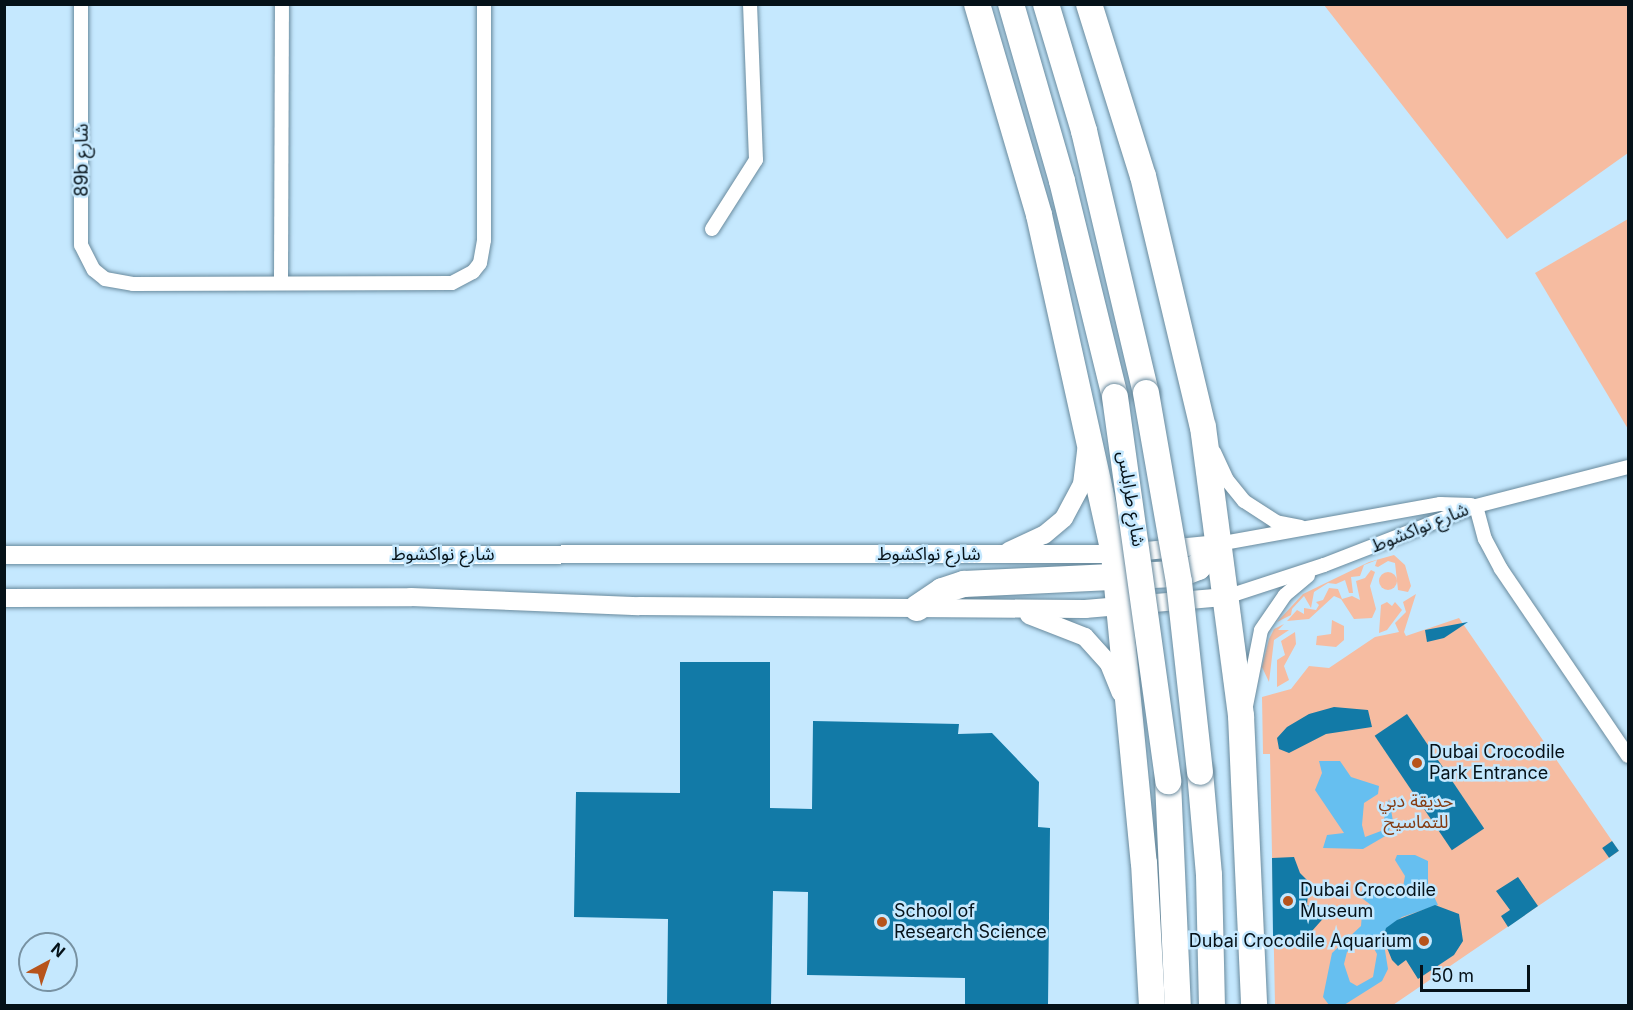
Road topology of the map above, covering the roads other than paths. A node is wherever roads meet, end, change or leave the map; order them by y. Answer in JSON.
{"nodes":[{"id":1,"x":81,"y":4,"type":"edge"},
{"id":2,"x":282,"y":4,"type":"edge"},
{"id":3,"x":484,"y":4,"type":"edge"},
{"id":4,"x":750,"y":4,"type":"edge"},
{"id":5,"x":977,"y":4,"type":"edge"},
{"id":6,"x":1011,"y":4,"type":"edge"},
{"id":7,"x":1046,"y":4,"type":"edge"},
{"id":8,"x":1089,"y":4,"type":"edge"},
{"id":9,"x":712,"y":229,"type":"dead end"},
{"id":10,"x":281,"y":282,"type":"junction"},
{"id":11,"x":1203,"y":427,"type":"junction"},
{"id":12,"x":1089,"y":428,"type":"junction"},
{"id":13,"x":1629,"y":466,"type":"edge"},
{"id":14,"x":1476,"y":506,"type":"junction"},
{"id":15,"x":1318,"y":528,"type":"junction"},
{"id":16,"x":1218,"y":544,"type":"junction"},
{"id":17,"x":1002,"y":554,"type":"junction"},
{"id":18,"x":4,"y":555,"type":"edge"},
{"id":19,"x":1115,"y":566,"type":"junction"},
{"id":20,"x":1324,"y":566,"type":"junction"},
{"id":21,"x":1226,"y":597,"type":"junction"},
{"id":22,"x":4,"y":598,"type":"edge"},
{"id":23,"x":917,"y":608,"type":"junction"},
{"id":24,"x":1011,"y":609,"type":"junction"},
{"id":25,"x":1120,"y":609,"type":"junction"},
{"id":26,"x":1241,"y":716,"type":"junction"},
{"id":27,"x":1132,"y":737,"type":"junction"},
{"id":28,"x":1629,"y":756,"type":"edge"},
{"id":29,"x":1152,"y":1005,"type":"edge"},
{"id":30,"x":1178,"y":1005,"type":"edge"},
{"id":31,"x":1212,"y":1005,"type":"edge"},
{"id":32,"x":1254,"y":1005,"type":"edge"}],
"edges":[{"from":1,"to":10,"type":"street","name":"89b شارع"},
{"from":2,"to":10,"type":"street"},
{"from":3,"to":10,"type":"street","name":"89b شارع"},
{"from":4,"to":9,"type":"street"},
{"from":5,"to":12,"type":"highway"},
{"from":6,"to":30,"type":"highway","name":"شارع طرابلس","bridge":true},
{"from":7,"to":31,"type":"highway","name":"شارع طرابلس","bridge":true},
{"from":8,"to":11,"type":"highway"},
{"from":11,"to":15,"type":"street"},
{"from":11,"to":16,"type":"highway"},
{"from":12,"to":17,"type":"street"},
{"from":12,"to":19,"type":"highway"},
{"from":13,"to":14,"type":"street"},
{"from":14,"to":15,"type":"street","name":"شارع نواكشوط"},
{"from":14,"to":20,"type":"street","name":"شارع نواكشوط"},
{"from":14,"to":28,"type":"street"},
{"from":15,"to":16,"type":"street","name":"شارع نواكشوط"},
{"from":16,"to":19,"type":"highway"},
{"from":16,"to":21,"type":"highway"},
{"from":17,"to":18,"type":"street","name":"شارع نواكشوط"},
{"from":17,"to":19,"type":"street","name":"شارع نواكشوط"},
{"from":19,"to":23,"type":"highway"},
{"from":19,"to":25,"type":"highway"},
{"from":20,"to":21,"type":"street","name":"شارع نواكشوط"},
{"from":20,"to":26,"type":"street"},
{"from":21,"to":25,"type":"street","name":"شارع نواكشوط"},
{"from":21,"to":26,"type":"highway"},
{"from":22,"to":23,"type":"street","name":"شارع نواكشوط"},
{"from":23,"to":24,"type":"street","name":"شارع نواكشوط"},
{"from":24,"to":25,"type":"street","name":"شارع نواكشوط"},
{"from":24,"to":27,"type":"street"},
{"from":25,"to":27,"type":"highway"},
{"from":26,"to":32,"type":"highway"},
{"from":27,"to":29,"type":"highway"}]}
